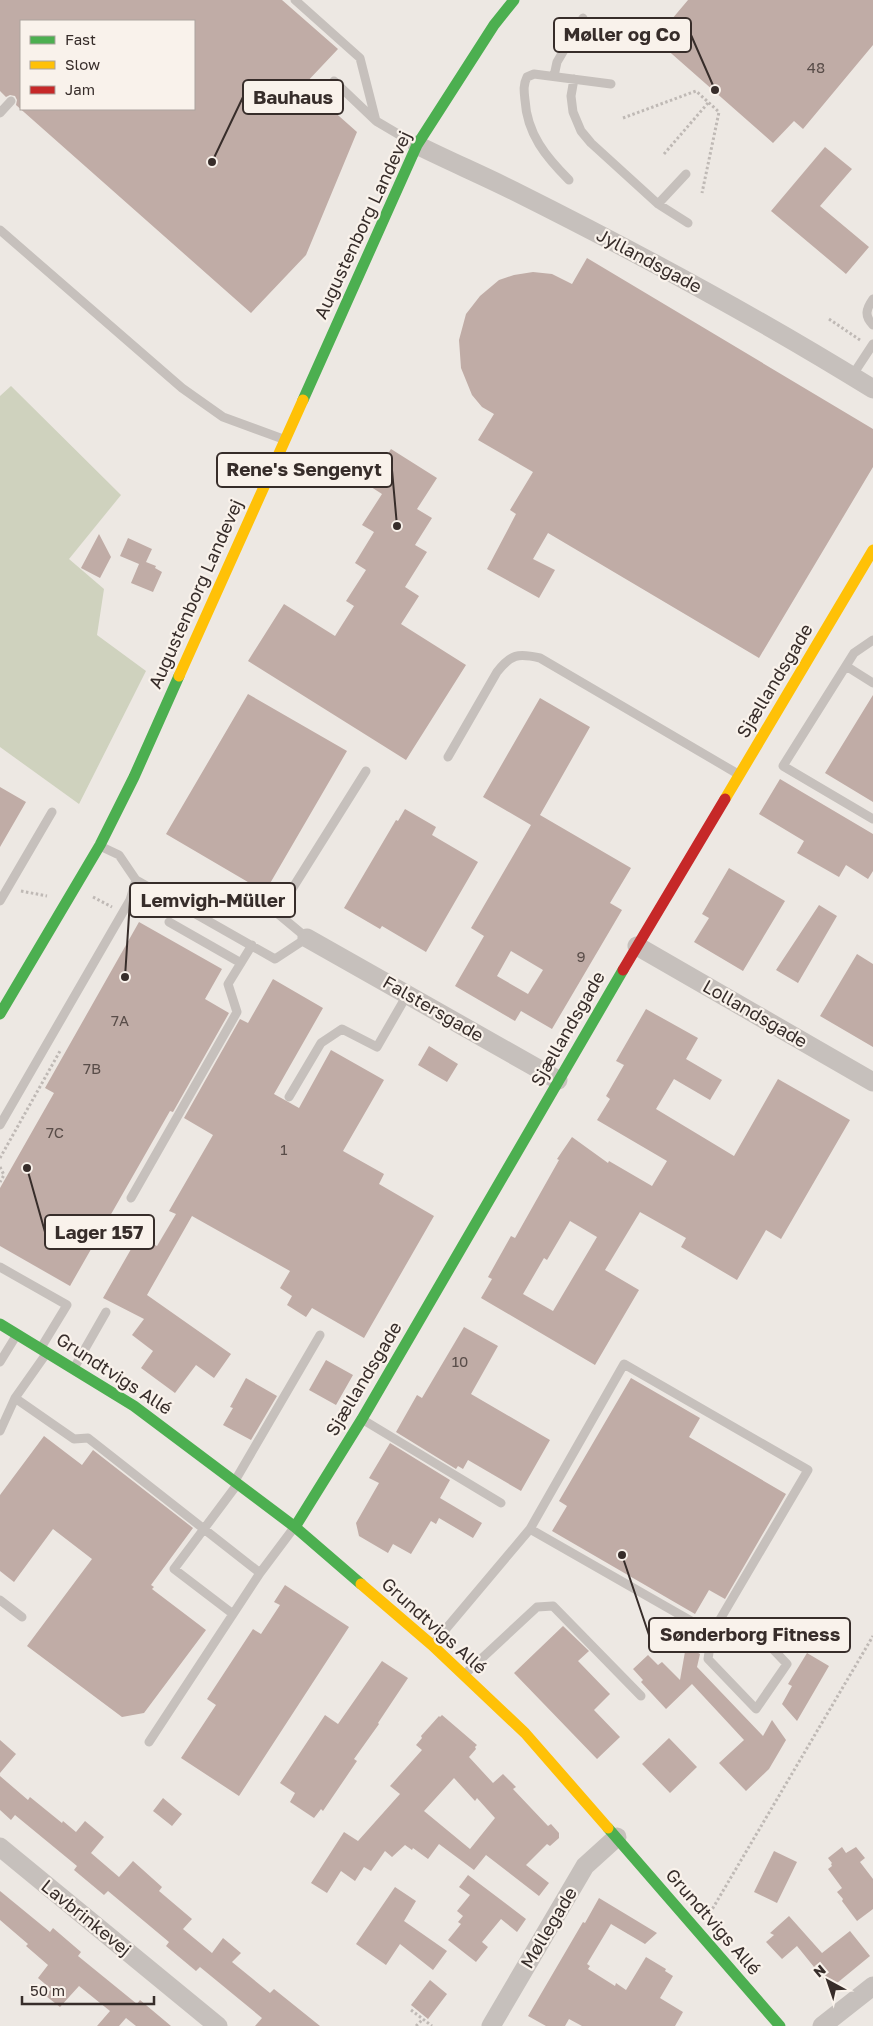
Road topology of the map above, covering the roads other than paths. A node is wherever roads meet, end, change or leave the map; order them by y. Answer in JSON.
{"nodes":[{"id":1,"x":295,"y":0,"type":"edge"},
{"id":2,"x":514,"y":0,"type":"edge"},
{"id":3,"x":583,"y":18,"type":"dead end"},
{"id":4,"x":554,"y":76,"type":"junction"},
{"id":5,"x":574,"y":79,"type":"junction"},
{"id":6,"x":334,"y":81,"type":"dead end"},
{"id":7,"x":611,"y":84,"type":"dead end"},
{"id":8,"x":11,"y":101,"type":"dead end"},
{"id":9,"x":0,"y":113,"type":"edge"},
{"id":10,"x":376,"y":122,"type":"junction"},
{"id":11,"x":418,"y":145,"type":"junction"},
{"id":12,"x":686,"y":174,"type":"dead end"},
{"id":13,"x":569,"y":180,"type":"dead end"},
{"id":14,"x":658,"y":204,"type":"junction"},
{"id":15,"x":688,"y":222,"type":"dead end"},
{"id":16,"x":0,"y":230,"type":"edge"},
{"id":17,"x":873,"y":299,"type":"edge"},
{"id":18,"x":873,"y":325,"type":"edge"},
{"id":19,"x":872,"y":345,"type":"edge"},
{"id":20,"x":852,"y":376,"type":"junction"},
{"id":21,"x":873,"y":389,"type":"edge"},
{"id":22,"x":285,"y":440,"type":"junction"},
{"id":23,"x":873,"y":550,"type":"edge"},
{"id":24,"x":873,"y":633,"type":"edge"},
{"id":25,"x":871,"y":642,"type":"edge"},
{"id":26,"x":846,"y":666,"type":"junction"},
{"id":27,"x":873,"y":683,"type":"edge"},
{"id":28,"x":448,"y":757,"type":"dead end"},
{"id":29,"x":366,"y":771,"type":"dead end"},
{"id":30,"x":739,"y":774,"type":"junction"},
{"id":31,"x":52,"y":812,"type":"dead end"},
{"id":32,"x":873,"y":820,"type":"edge"},
{"id":33,"x":100,"y":846,"type":"junction"},
{"id":34,"x":136,"y":880,"type":"junction"},
{"id":35,"x":0,"y":901,"type":"edge"},
{"id":36,"x":169,"y":922,"type":"dead end"},
{"id":37,"x":307,"y":938,"type":"junction"},
{"id":38,"x":252,"y":945,"type":"junction"},
{"id":39,"x":637,"y":946,"type":"junction"},
{"id":40,"x":241,"y":963,"type":"junction"},
{"id":41,"x":407,"y":994,"type":"junction"},
{"id":42,"x":0,"y":1014,"type":"edge"},
{"id":43,"x":558,"y":1080,"type":"junction"},
{"id":44,"x":873,"y":1082,"type":"edge"},
{"id":45,"x":290,"y":1097,"type":"dead end"},
{"id":46,"x":0,"y":1125,"type":"edge"},
{"id":47,"x":131,"y":1198,"type":"dead end"},
{"id":48,"x":0,"y":1267,"type":"edge"},
{"id":49,"x":106,"y":1312,"type":"dead end"},
{"id":50,"x":0,"y":1324,"type":"edge"},
{"id":51,"x":18,"y":1334,"type":"junction"},
{"id":52,"x":320,"y":1335,"type":"dead end"},
{"id":53,"x":44,"y":1350,"type":"junction"},
{"id":54,"x":0,"y":1362,"type":"edge"},
{"id":55,"x":74,"y":1368,"type":"junction"},
{"id":56,"x":15,"y":1398,"type":"junction"},
{"id":57,"x":362,"y":1419,"type":"junction"},
{"id":58,"x":0,"y":1431,"type":"edge"},
{"id":59,"x":236,"y":1483,"type":"junction"},
{"id":60,"x":501,"y":1503,"type":"dead end"},
{"id":61,"x":295,"y":1527,"type":"junction"},
{"id":62,"x":204,"y":1529,"type":"junction"},
{"id":63,"x":530,"y":1529,"type":"junction"},
{"id":64,"x":260,"y":1573,"type":"junction"},
{"id":65,"x":0,"y":1600,"type":"edge"},
{"id":66,"x":233,"y":1614,"type":"junction"},
{"id":67,"x":22,"y":1617,"type":"dead end"},
{"id":68,"x":751,"y":1626,"type":"dead end"},
{"id":69,"x":712,"y":1633,"type":"junction"},
{"id":70,"x":432,"y":1645,"type":"junction"},
{"id":71,"x":464,"y":1675,"type":"junction"},
{"id":72,"x":641,"y":1696,"type":"dead end"},
{"id":73,"x":149,"y":1742,"type":"dead end"},
{"id":74,"x":617,"y":1837,"type":"junction"},
{"id":75,"x":0,"y":1847,"type":"edge"},
{"id":76,"x":873,"y":1986,"type":"edge"},
{"id":77,"x":218,"y":2026,"type":"edge"},
{"id":78,"x":491,"y":2026,"type":"edge"},
{"id":79,"x":780,"y":2026,"type":"edge"},
{"id":80,"x":822,"y":2026,"type":"edge"}],
"edges":[{"from":1,"to":10,"type":"lane"},
{"from":2,"to":11,"type":"street","name":"Augustenborg Landevej"},
{"from":3,"to":4,"type":"lane"},
{"from":4,"to":5,"type":"lane"},
{"from":4,"to":13,"type":"lane"},
{"from":5,"to":7,"type":"lane"},
{"from":5,"to":14,"type":"lane"},
{"from":6,"to":10,"type":"lane"},
{"from":8,"to":9,"type":"lane"},
{"from":10,"to":11,"type":"lane"},
{"from":11,"to":20,"type":"street","name":"Jyllandsgade"},
{"from":11,"to":22,"type":"street","name":"Augustenborg Landevej"},
{"from":12,"to":14,"type":"lane"},
{"from":14,"to":15,"type":"lane"},
{"from":16,"to":22,"type":"lane"},
{"from":17,"to":18,"type":"lane"},
{"from":19,"to":20,"type":"lane"},
{"from":20,"to":21,"type":"street","name":"Jyllandsgade"},
{"from":22,"to":33,"type":"street","name":"Augustenborg Landevej"},
{"from":23,"to":30,"type":"street","name":"Sjællandsgade"},
{"from":24,"to":25,"type":"lane"},
{"from":25,"to":26,"type":"lane"},
{"from":26,"to":27,"type":"lane"},
{"from":26,"to":32,"type":"lane"},
{"from":28,"to":30,"type":"lane"},
{"from":29,"to":37,"type":"lane"},
{"from":30,"to":39,"type":"street","name":"Sjællandsgade"},
{"from":31,"to":35,"type":"lane"},
{"from":33,"to":34,"type":"lane"},
{"from":33,"to":42,"type":"street","name":"Augustenborg Landevej"},
{"from":34,"to":38,"type":"lane"},
{"from":34,"to":46,"type":"lane"},
{"from":36,"to":40,"type":"lane"},
{"from":37,"to":38,"type":"lane"},
{"from":37,"to":41,"type":"street","name":"Falstersgade"},
{"from":38,"to":40,"type":"lane"},
{"from":39,"to":43,"type":"street","name":"Sjællandsgade"},
{"from":39,"to":44,"type":"street","name":"Lollandsgade"},
{"from":40,"to":47,"type":"lane"},
{"from":41,"to":43,"type":"street","name":"Falstersgade"},
{"from":41,"to":45,"type":"lane"},
{"from":43,"to":57,"type":"street","name":"Sjællandsgade"},
{"from":48,"to":53,"type":"lane"},
{"from":49,"to":55,"type":"lane"},
{"from":50,"to":51,"type":"street","name":"Grundtvigs Allé"},
{"from":51,"to":53,"type":"street","name":"Grundtvigs Allé"},
{"from":51,"to":54,"type":"lane"},
{"from":52,"to":59,"type":"lane"},
{"from":53,"to":55,"type":"street","name":"Grundtvigs Allé"},
{"from":53,"to":56,"type":"lane"},
{"from":55,"to":59,"type":"street","name":"Grundtvigs Allé"},
{"from":56,"to":58,"type":"lane"},
{"from":56,"to":62,"type":"lane"},
{"from":57,"to":60,"type":"lane"},
{"from":57,"to":61,"type":"street","name":"Sjællandsgade"},
{"from":59,"to":61,"type":"street","name":"Grundtvigs Allé"},
{"from":59,"to":62,"type":"lane"},
{"from":61,"to":64,"type":"lane"},
{"from":61,"to":70,"type":"street","name":"Grundtvigs Allé"},
{"from":62,"to":64,"type":"lane"},
{"from":62,"to":66,"type":"lane"},
{"from":63,"to":69,"type":"lane"},
{"from":63,"to":69,"type":"lane"},
{"from":63,"to":70,"type":"lane"},
{"from":64,"to":66,"type":"lane"},
{"from":65,"to":67,"type":"lane"},
{"from":66,"to":73,"type":"lane"},
{"from":68,"to":69,"type":"lane"},
{"from":70,"to":71,"type":"street","name":"Grundtvigs Allé"},
{"from":71,"to":72,"type":"lane"},
{"from":71,"to":74,"type":"street","name":"Grundtvigs Allé"},
{"from":74,"to":78,"type":"street","name":"Møllegade"},
{"from":74,"to":79,"type":"street","name":"Grundtvigs Allé"},
{"from":75,"to":77,"type":"street","name":"Lavbrinkevej"},
{"from":76,"to":80,"type":"street"}]}
